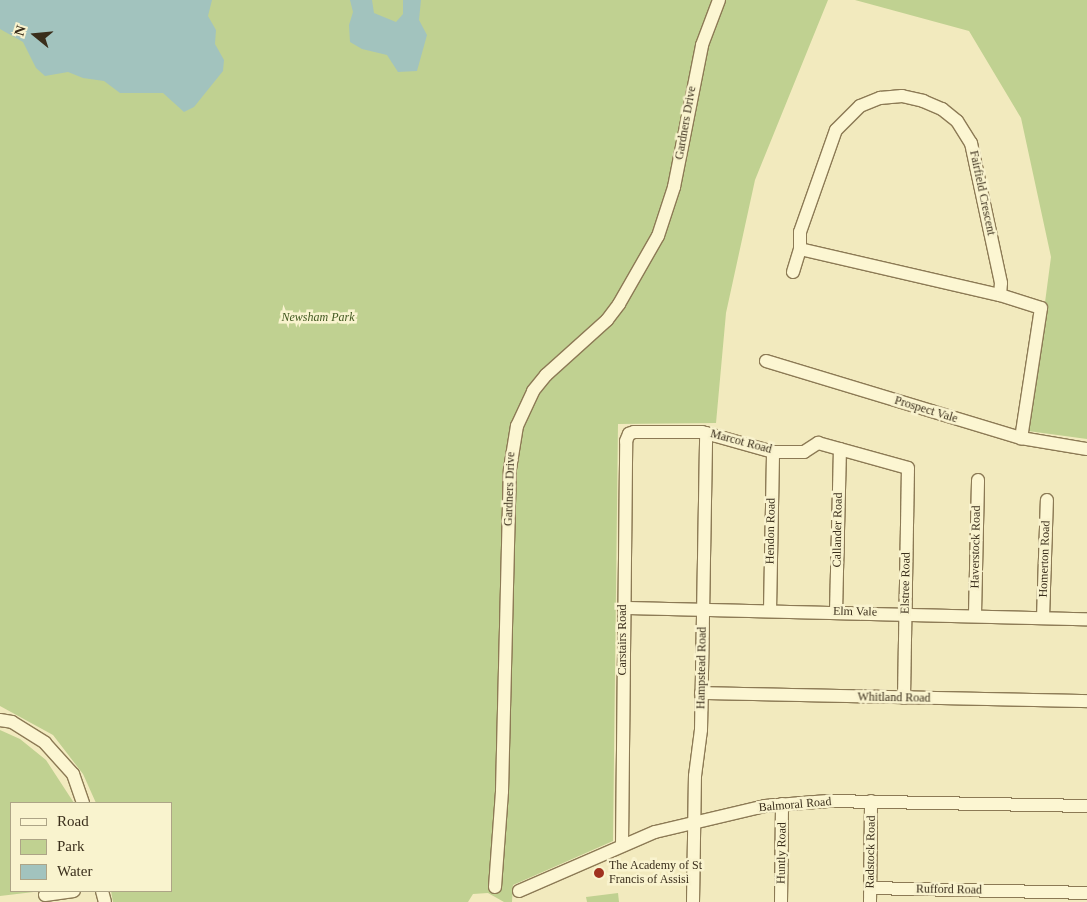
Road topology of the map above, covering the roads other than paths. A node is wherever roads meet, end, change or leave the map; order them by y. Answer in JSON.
{"nodes":[{"id":1,"x":719,"y":0,"type":"edge"},
{"id":2,"x":800,"y":249,"type":"junction"},
{"id":3,"x":793,"y":272,"type":"dead end"},
{"id":4,"x":1000,"y":295,"type":"junction"},
{"id":5,"x":766,"y":361,"type":"dead end"},
{"id":6,"x":706,"y":433,"type":"junction"},
{"id":7,"x":629,"y":434,"type":"joint"},
{"id":8,"x":1020,"y":438,"type":"junction"},
{"id":9,"x":840,"y":448,"type":"junction"},
{"id":10,"x":1087,"y":449,"type":"edge"},
{"id":11,"x":773,"y":452,"type":"junction"},
{"id":12,"x":908,"y":468,"type":"joint"},
{"id":13,"x":978,"y":480,"type":"dead end"},
{"id":14,"x":1047,"y":500,"type":"dead end"},
{"id":15,"x":624,"y":608,"type":"junction"},
{"id":16,"x":703,"y":610,"type":"junction"},
{"id":17,"x":770,"y":611,"type":"junction"},
{"id":18,"x":836,"y":612,"type":"junction"},
{"id":19,"x":906,"y":613,"type":"junction"},
{"id":20,"x":975,"y":614,"type":"junction"},
{"id":21,"x":1043,"y":618,"type":"junction"},
{"id":22,"x":1087,"y":619,"type":"edge"},
{"id":23,"x":701,"y":693,"type":"junction"},
{"id":24,"x":904,"y":698,"type":"junction"},
{"id":25,"x":1087,"y":701,"type":"edge"},
{"id":26,"x":0,"y":720,"type":"edge"},
{"id":27,"x":871,"y":801,"type":"junction"},
{"id":28,"x":83,"y":802,"type":"edge"},
{"id":29,"x":782,"y":804,"type":"junction"},
{"id":30,"x":1087,"y":806,"type":"edge"},
{"id":31,"x":694,"y":821,"type":"junction"},
{"id":32,"x":622,"y":845,"type":"junction"},
{"id":33,"x":495,"y":886,"type":"dead end"},
{"id":34,"x":870,"y":888,"type":"junction"},
{"id":35,"x":519,"y":891,"type":"dead end"},
{"id":36,"x":67,"y":892,"type":"edge"},
{"id":37,"x":1087,"y":893,"type":"edge"},
{"id":38,"x":45,"y":895,"type":"dead end"},
{"id":39,"x":693,"y":902,"type":"edge"},
{"id":40,"x":781,"y":902,"type":"edge"},
{"id":41,"x":870,"y":902,"type":"edge"}],
"edges":[{"from":1,"to":33,"type":"street","name":"Gardners Drive"},
{"from":2,"to":3,"type":"street","name":"Fairfield Crescent"},
{"from":2,"to":4,"type":"street"},
{"from":2,"to":4,"type":"street","name":"Fairfield Crescent"},
{"from":4,"to":8,"type":"street"},
{"from":5,"to":8,"type":"street","name":"Prospect Vale"},
{"from":6,"to":7,"type":"street","name":"Marcot Road"},
{"from":6,"to":11,"type":"street","name":"Marcot Road"},
{"from":6,"to":16,"type":"street","name":"Hampstead Road"},
{"from":7,"to":15,"type":"street","name":"Carstairs Road"},
{"from":8,"to":10,"type":"street","name":"Prospect Vale"},
{"from":9,"to":11,"type":"street","name":"Marcot Road"},
{"from":9,"to":12,"type":"street","name":"Marcot Road"},
{"from":9,"to":18,"type":"street","name":"Callander Road"},
{"from":11,"to":17,"type":"street","name":"Hendon Road"},
{"from":12,"to":19,"type":"street","name":"Elstree Road"},
{"from":13,"to":20,"type":"street","name":"Haverstock Road"},
{"from":14,"to":21,"type":"street","name":"Homerton Road"},
{"from":15,"to":16,"type":"street","name":"Elm Vale"},
{"from":15,"to":32,"type":"street","name":"Carstairs Road"},
{"from":16,"to":17,"type":"street","name":"Elm Vale"},
{"from":16,"to":23,"type":"street","name":"Hampstead Road"},
{"from":17,"to":18,"type":"street","name":"Elm Vale"},
{"from":18,"to":19,"type":"street","name":"Elm Vale"},
{"from":19,"to":20,"type":"street","name":"Elm Vale"},
{"from":19,"to":24,"type":"street","name":"Elstree Road"},
{"from":20,"to":21,"type":"street","name":"Elm Vale"},
{"from":21,"to":22,"type":"street","name":"Elm Vale"},
{"from":23,"to":24,"type":"street","name":"Whitland Road"},
{"from":23,"to":31,"type":"street","name":"Hampstead Road"},
{"from":24,"to":25,"type":"street","name":"Whitland Road"},
{"from":26,"to":28,"type":"street"},
{"from":27,"to":29,"type":"street","name":"Balmoral Road"},
{"from":27,"to":30,"type":"street","name":"Balmoral Road"},
{"from":27,"to":34,"type":"street","name":"Radstock Road"},
{"from":29,"to":31,"type":"street","name":"Balmoral Road"},
{"from":29,"to":40,"type":"street","name":"Huntly Road"},
{"from":31,"to":32,"type":"street","name":"Balmoral Road"},
{"from":31,"to":39,"type":"street","name":"Hampstead Road"},
{"from":32,"to":35,"type":"street","name":"Balmoral Road"},
{"from":34,"to":37,"type":"street","name":"Rufford Road"},
{"from":34,"to":41,"type":"street","name":"Radstock Road"},
{"from":36,"to":38,"type":"street"}]}
